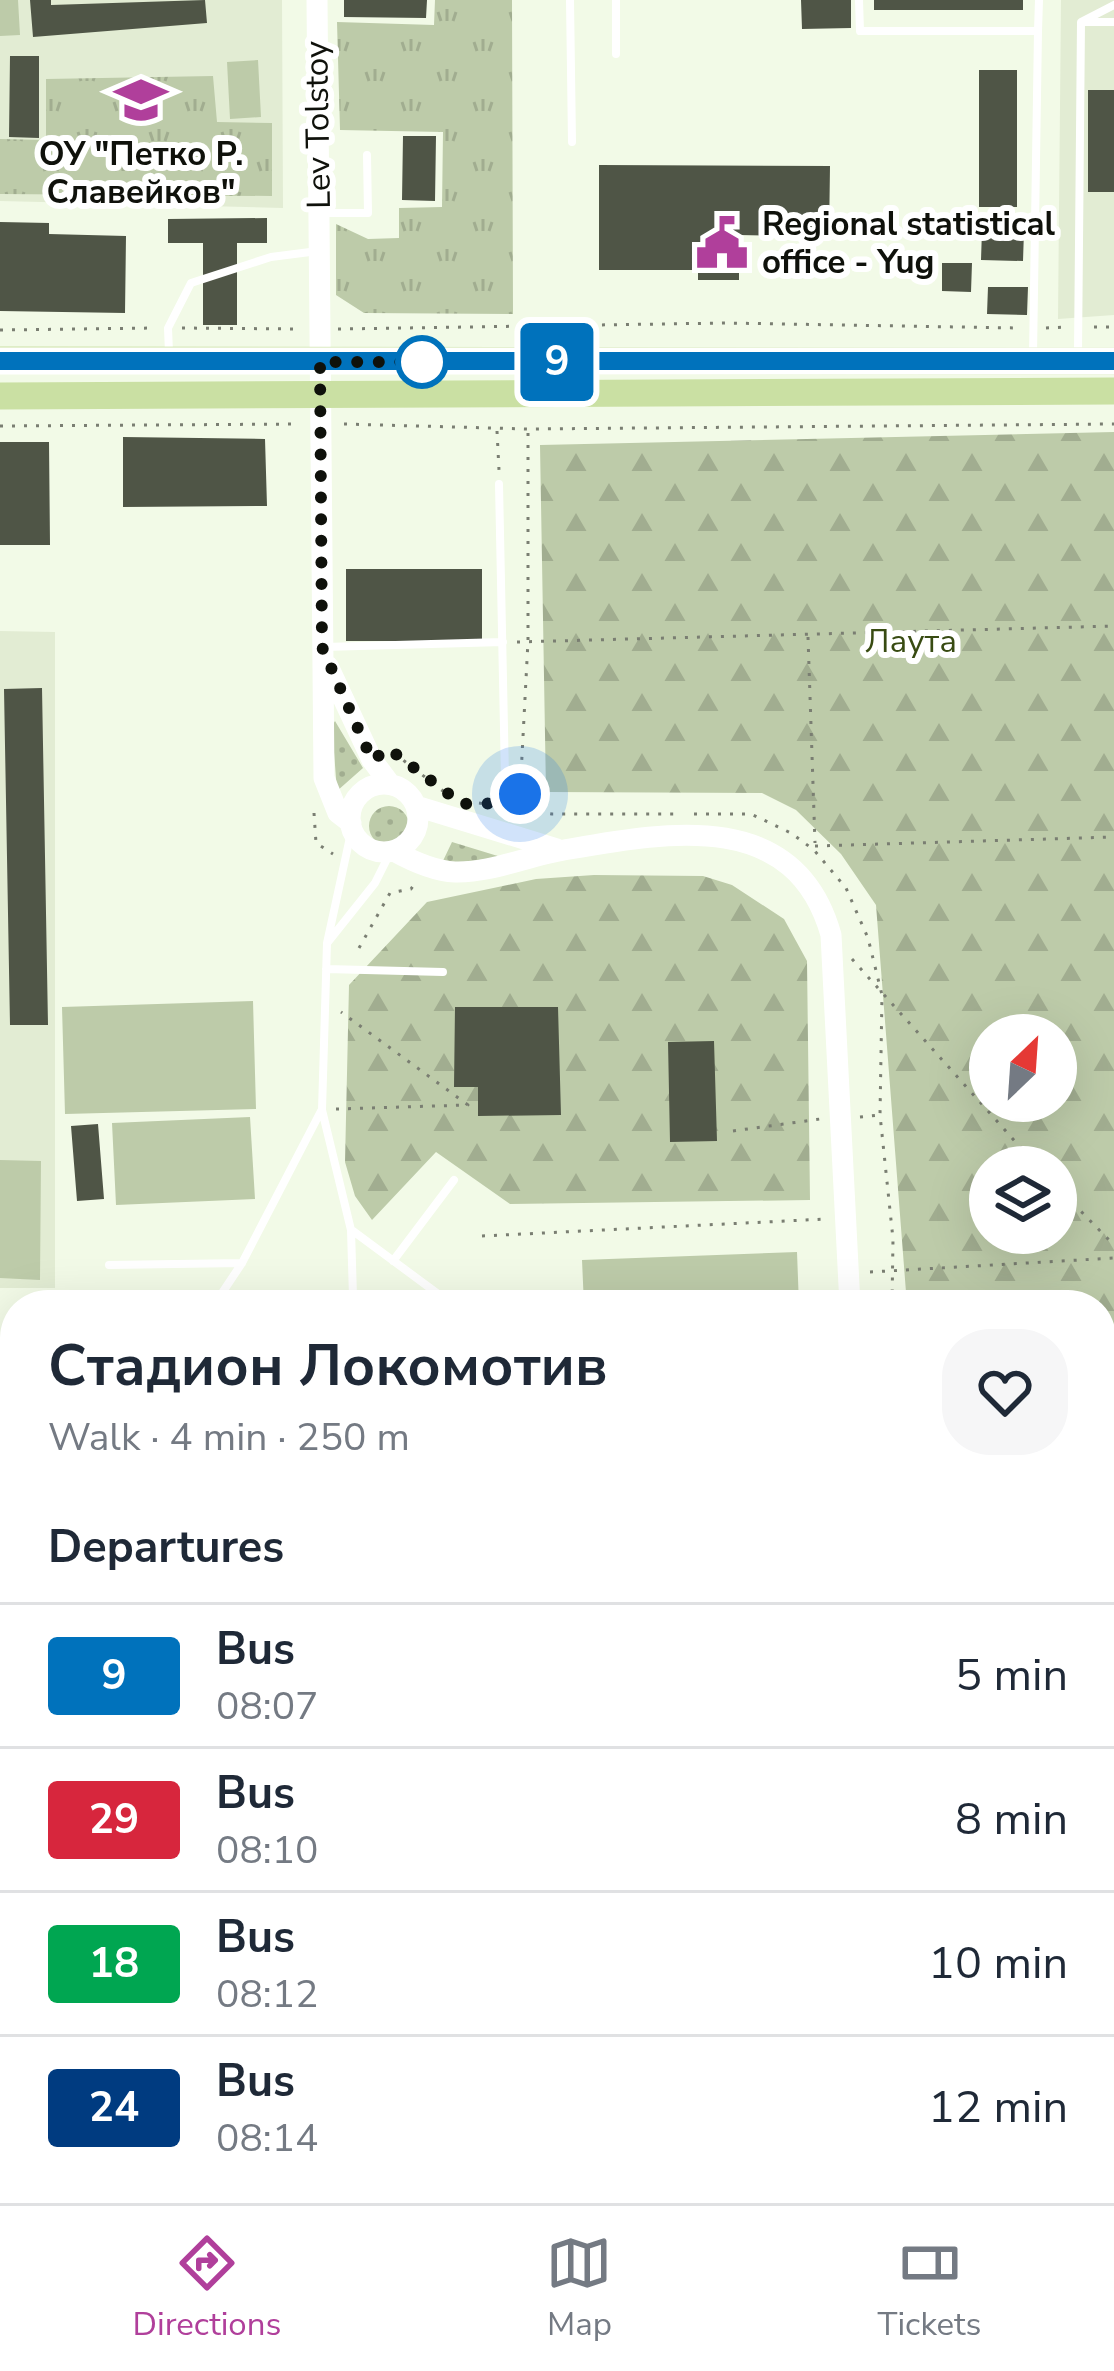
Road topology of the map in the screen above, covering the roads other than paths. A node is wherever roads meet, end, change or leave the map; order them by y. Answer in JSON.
{"nodes":[{"id":1,"x":317,"y":0,"type":"edge"},
{"id":2,"x":570,"y":0,"type":"edge"},
{"id":3,"x":616,"y":0,"type":"edge"},
{"id":4,"x":860,"y":0,"type":"edge"},
{"id":5,"x":1039,"y":0,"type":"edge"},
{"id":6,"x":1114,"y":5,"type":"edge"},
{"id":7,"x":1081,"y":22,"type":"junction"},
{"id":8,"x":1114,"y":22,"type":"edge"},
{"id":9,"x":1038,"y":31,"type":"junction"},
{"id":10,"x":616,"y":54,"type":"dead end"},
{"id":11,"x":572,"y":142,"type":"dead end"},
{"id":12,"x":367,"y":155,"type":"dead end"},
{"id":13,"x":319,"y":214,"type":"junction"},
{"id":14,"x":320,"y":251,"type":"junction"},
{"id":15,"x":0,"y":361,"type":"edge"},
{"id":16,"x":1078,"y":361,"type":"junction"},
{"id":17,"x":1114,"y":361,"type":"edge"},
{"id":18,"x":170,"y":362,"type":"junction"},
{"id":19,"x":320,"y":362,"type":"junction"},
{"id":20,"x":1033,"y":362,"type":"junction"},
{"id":21,"x":1114,"y":391,"type":"edge"},
{"id":22,"x":321,"y":394,"type":"junction"},
{"id":23,"x":0,"y":396,"type":"edge"},
{"id":24,"x":499,"y":484,"type":"road end"},
{"id":25,"x":503,"y":642,"type":"junction"},
{"id":26,"x":324,"y":653,"type":"junction"},
{"id":27,"x":505,"y":778,"type":"dead end"},
{"id":28,"x":390,"y":784,"type":"junction"},
{"id":29,"x":416,"y":806,"type":"junction"},
{"id":30,"x":351,"y":825,"type":"junction"},
{"id":31,"x":563,"y":850,"type":"junction"},
{"id":32,"x":392,"y":851,"type":"junction"},
{"id":33,"x":327,"y":943,"type":"junction"},
{"id":34,"x":326,"y":969,"type":"junction"},
{"id":35,"x":443,"y":972,"type":"dead end"},
{"id":36,"x":322,"y":1110,"type":"junction"},
{"id":37,"x":454,"y":1180,"type":"dead end"},
{"id":38,"x":351,"y":1230,"type":"junction"},
{"id":39,"x":393,"y":1261,"type":"junction"},
{"id":40,"x":242,"y":1263,"type":"junction"},
{"id":41,"x":109,"y":1265,"type":"dead end"},
{"id":42,"x":224,"y":1290,"type":"edge"},
{"id":43,"x":353,"y":1290,"type":"edge"},
{"id":44,"x":433,"y":1290,"type":"edge"},
{"id":45,"x":849,"y":1290,"type":"edge"}],
"edges":[{"from":1,"to":13,"type":"street","name":"Lev Tolstoy"},
{"from":2,"to":11,"type":"lane"},
{"from":3,"to":10,"type":"lane"},
{"from":4,"to":9,"type":"lane"},
{"from":5,"to":9,"type":"lane"},
{"from":6,"to":7,"type":"lane"},
{"from":7,"to":8,"type":"lane"},
{"from":7,"to":16,"type":"lane"},
{"from":9,"to":20,"type":"lane"},
{"from":12,"to":13,"type":"lane"},
{"from":13,"to":14,"type":"street","name":"Lev Tolstoy"},
{"from":14,"to":18,"type":"lane"},
{"from":14,"to":19,"type":"street","name":"Lev Tolstoy"},
{"from":15,"to":18,"type":"main road"},
{"from":16,"to":17,"type":"main road"},
{"from":16,"to":20,"type":"main road"},
{"from":18,"to":19,"type":"main road"},
{"from":19,"to":20,"type":"main road"},
{"from":19,"to":22,"type":"street","name":"Lev Tolstoy"},
{"from":21,"to":22,"type":"main road"},
{"from":22,"to":23,"type":"main road"},
{"from":22,"to":26,"type":"street","name":"Lev Tolstoy"},
{"from":24,"to":25,"type":"lane"},
{"from":25,"to":26,"type":"lane"},
{"from":25,"to":27,"type":"lane"},
{"from":26,"to":28,"type":"street"},
{"from":26,"to":30,"type":"street","name":"Lev Tolstoy"},
{"from":28,"to":29,"type":"street"},
{"from":28,"to":30,"type":"street"},
{"from":29,"to":31,"type":"street"},
{"from":29,"to":32,"type":"street"},
{"from":30,"to":32,"type":"street"},
{"from":30,"to":33,"type":"lane"},
{"from":31,"to":32,"type":"street"},
{"from":31,"to":45,"type":"street"},
{"from":32,"to":33,"type":"lane"},
{"from":33,"to":34,"type":"lane"},
{"from":34,"to":35,"type":"lane"},
{"from":34,"to":36,"type":"lane"},
{"from":36,"to":38,"type":"lane"},
{"from":36,"to":40,"type":"lane"},
{"from":37,"to":39,"type":"lane"},
{"from":38,"to":39,"type":"lane"},
{"from":38,"to":43,"type":"lane"},
{"from":39,"to":44,"type":"lane"},
{"from":40,"to":41,"type":"lane"},
{"from":40,"to":42,"type":"lane"}]}
